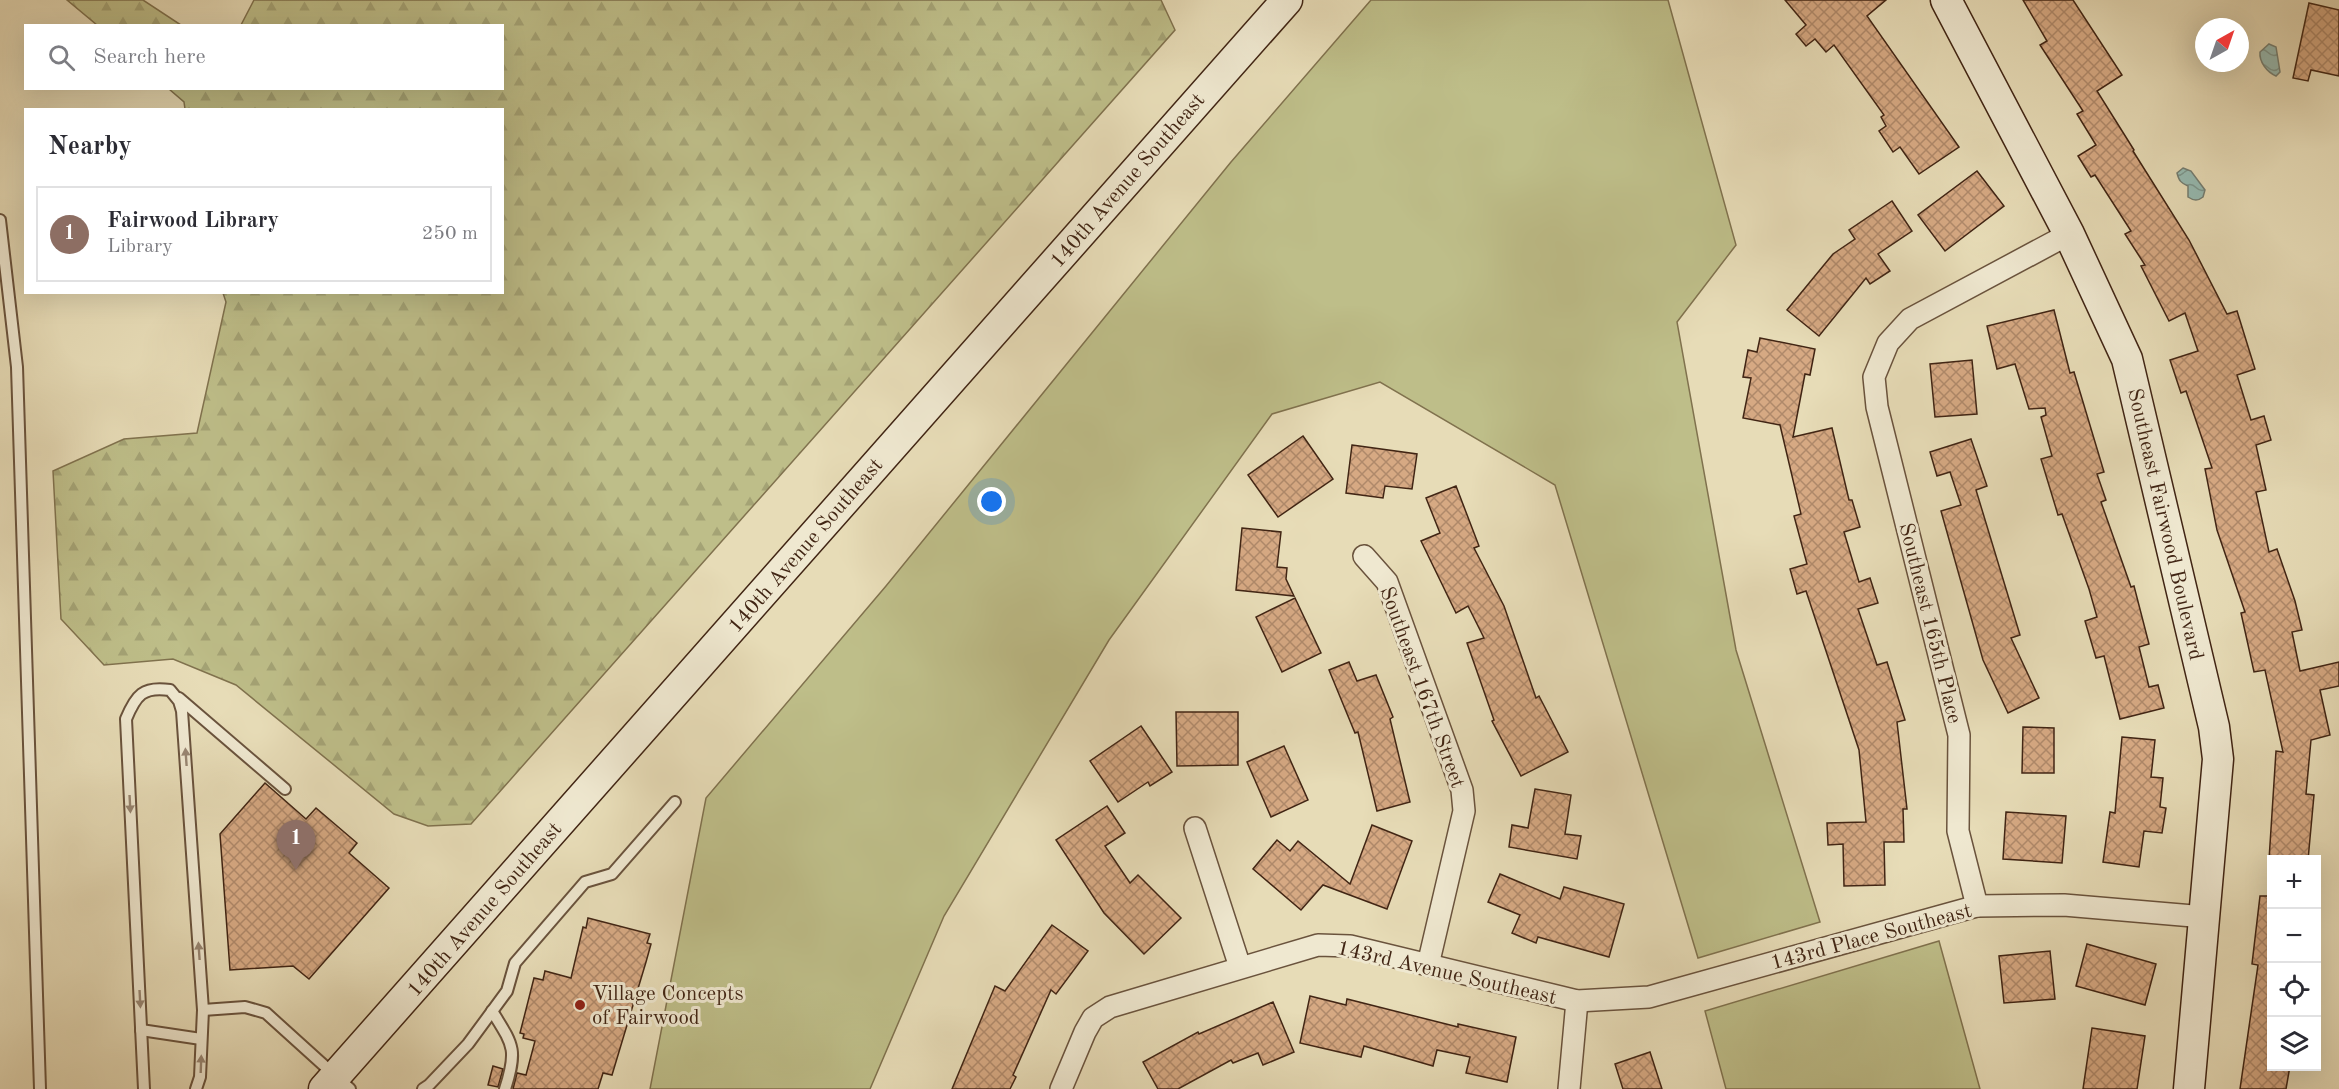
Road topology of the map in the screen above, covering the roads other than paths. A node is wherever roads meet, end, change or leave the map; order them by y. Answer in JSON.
{"nodes":[{"id":1,"x":1287,"y":0,"type":"edge"},
{"id":2,"x":1946,"y":0,"type":"edge"},
{"id":3,"x":0,"y":220,"type":"edge"},
{"id":4,"x":2069,"y":234,"type":"junction"},
{"id":5,"x":1364,"y":556,"type":"dead end"},
{"id":6,"x":170,"y":690,"type":"junction"},
{"id":7,"x":285,"y":789,"type":"dead end"},
{"id":8,"x":675,"y":802,"type":"dead end"},
{"id":9,"x":1195,"y":828,"type":"dead end"},
{"id":10,"x":1977,"y":906,"type":"junction"},
{"id":11,"x":2205,"y":916,"type":"junction"},
{"id":12,"x":1428,"y":965,"type":"junction"},
{"id":13,"x":1240,"y":968,"type":"junction"},
{"id":14,"x":1577,"y":1001,"type":"junction"},
{"id":15,"x":202,"y":1010,"type":"junction"},
{"id":16,"x":492,"y":1011,"type":"junction"},
{"id":17,"x":141,"y":1030,"type":"junction"},
{"id":18,"x":201,"y":1039,"type":"junction"},
{"id":19,"x":337,"y":1085,"type":"edge"},
{"id":20,"x":40,"y":1089,"type":"edge"},
{"id":21,"x":144,"y":1089,"type":"edge"},
{"id":22,"x":196,"y":1089,"type":"edge"},
{"id":23,"x":423,"y":1089,"type":"edge"},
{"id":24,"x":506,"y":1089,"type":"edge"},
{"id":25,"x":1061,"y":1089,"type":"edge"},
{"id":26,"x":1569,"y":1089,"type":"edge"},
{"id":27,"x":2189,"y":1089,"type":"edge"}],
"edges":[{"from":1,"to":19,"type":"main road","name":"140th Avenue Southeast"},
{"from":2,"to":4,"type":"main road","name":"Southeast Fairwood Boulevard"},
{"from":3,"to":20,"type":"lane"},
{"from":4,"to":10,"type":"street","name":"Southeast 165th Place"},
{"from":4,"to":11,"type":"main road","name":"Southeast Fairwood Boulevard"},
{"from":5,"to":12,"type":"street","name":"Southeast 167th Street"},
{"from":6,"to":7,"type":"lane"},
{"from":15,"to":6,"type":"lane","one_way":true},
{"from":6,"to":17,"type":"lane","one_way":true},
{"from":8,"to":16,"type":"lane"},
{"from":9,"to":13,"type":"street"},
{"from":10,"to":11,"type":"street","name":"143rd Place Southeast"},
{"from":10,"to":14,"type":"street","name":"143rd Place Southeast"},
{"from":11,"to":27,"type":"main road","name":"Southeast Fairwood Boulevard"},
{"from":12,"to":13,"type":"street","name":"143rd Avenue Southeast"},
{"from":12,"to":14,"type":"street","name":"143rd Avenue Southeast"},
{"from":13,"to":25,"type":"street","name":"143rd Avenue Southeast"},
{"from":14,"to":26,"type":"street"},
{"from":15,"to":18,"type":"lane"},
{"from":15,"to":19,"type":"lane"},
{"from":16,"to":23,"type":"lane"},
{"from":16,"to":24,"type":"lane"},
{"from":17,"to":18,"type":"lane"},
{"from":17,"to":21,"type":"lane"},
{"from":22,"to":18,"type":"lane","one_way":true}]}
